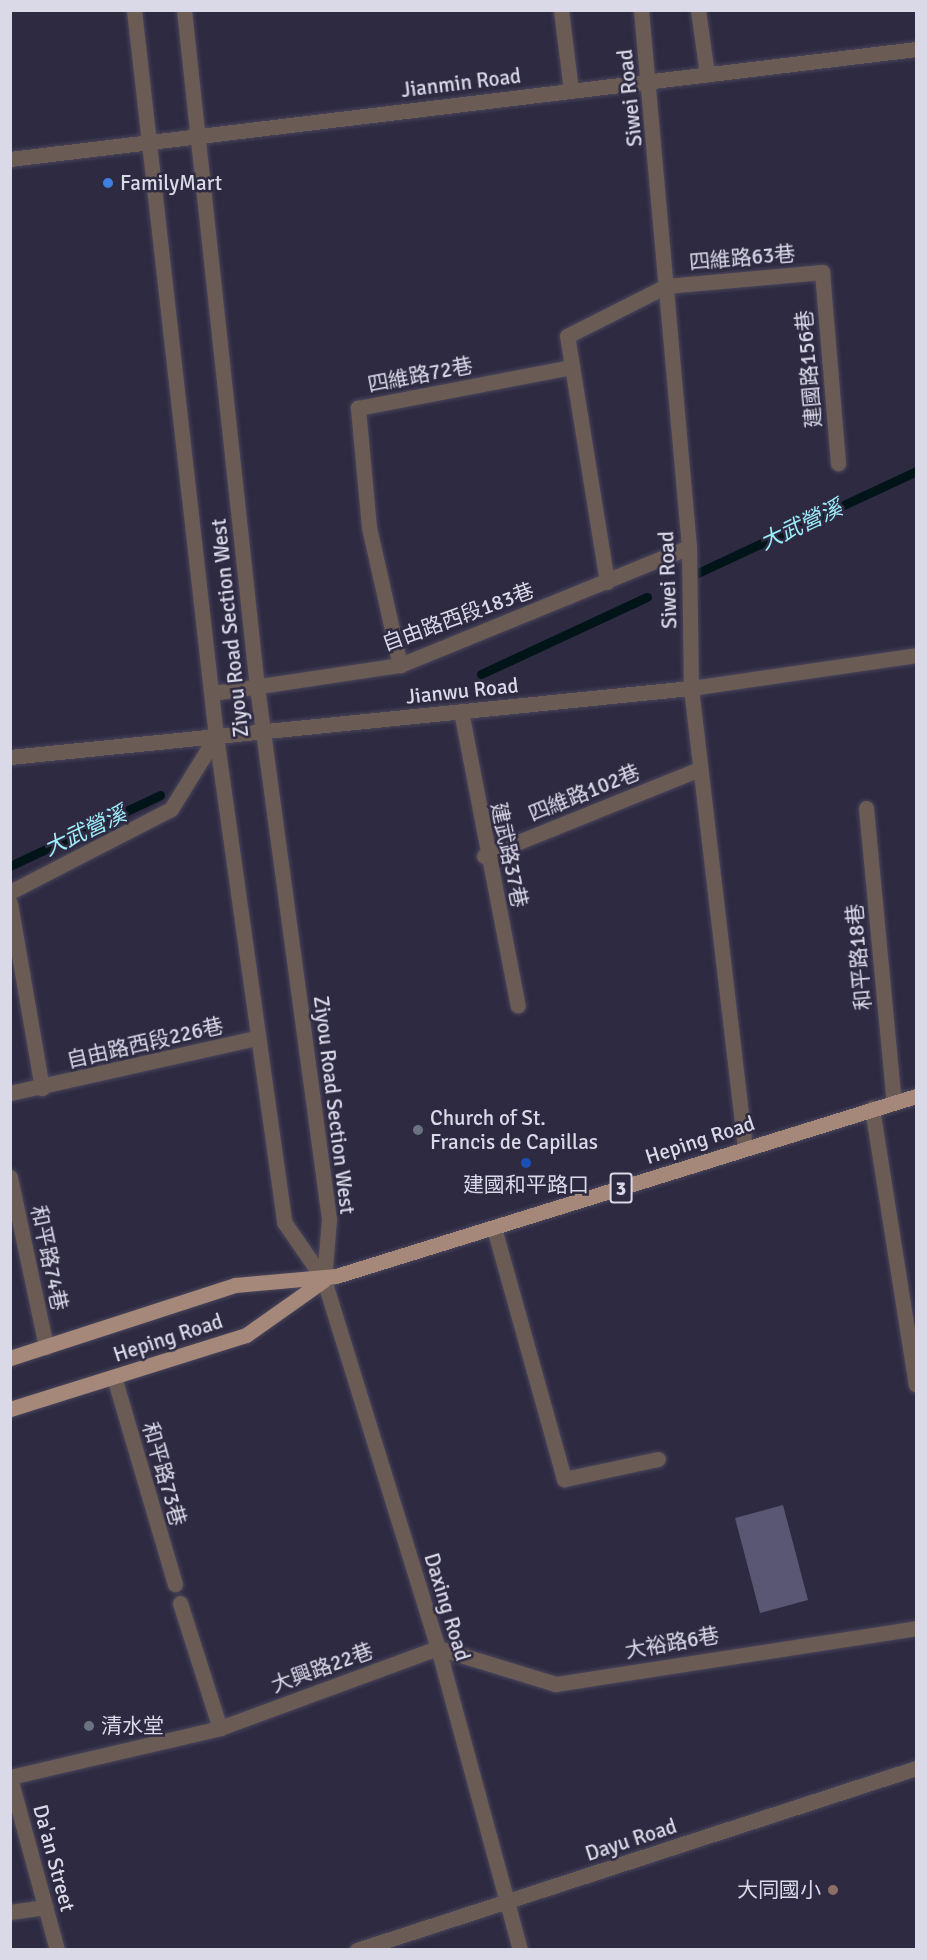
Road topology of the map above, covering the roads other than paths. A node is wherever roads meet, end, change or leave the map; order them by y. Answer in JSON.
{"nodes":[{"id":1,"x":134,"y":10,"type":"edge"},
{"id":2,"x":184,"y":10,"type":"edge"},
{"id":3,"x":561,"y":10,"type":"edge"},
{"id":4,"x":641,"y":10,"type":"edge"},
{"id":5,"x":698,"y":10,"type":"edge"},
{"id":6,"x":916,"y":50,"type":"edge"},
{"id":7,"x":707,"y":74,"type":"junction"},
{"id":8,"x":651,"y":79,"type":"junction"},
{"id":9,"x":571,"y":90,"type":"junction"},
{"id":10,"x":198,"y":139,"type":"junction"},
{"id":11,"x":150,"y":143,"type":"junction"},
{"id":12,"x":10,"y":159,"type":"edge"},
{"id":13,"x":822,"y":272,"type":"joint"},
{"id":14,"x":666,"y":286,"type":"junction"},
{"id":15,"x":570,"y":367,"type":"junction"},
{"id":16,"x":838,"y":463,"type":"dead end"},
{"id":17,"x":689,"y":547,"type":"junction"},
{"id":18,"x":607,"y":582,"type":"junction"},
{"id":19,"x":916,"y":655,"type":"edge"},
{"id":20,"x":399,"y":665,"type":"junction"},
{"id":21,"x":257,"y":687,"type":"junction"},
{"id":22,"x":691,"y":688,"type":"junction"},
{"id":23,"x":213,"y":693,"type":"junction"},
{"id":24,"x":460,"y":711,"type":"junction"},
{"id":25,"x":263,"y":735,"type":"junction"},
{"id":26,"x":216,"y":736,"type":"junction"},
{"id":27,"x":10,"y":757,"type":"edge"},
{"id":28,"x":699,"y":769,"type":"junction"},
{"id":29,"x":866,"y":808,"type":"dead end"},
{"id":30,"x":484,"y":856,"type":"junction"},
{"id":31,"x":10,"y":892,"type":"edge"},
{"id":32,"x":10,"y":903,"type":"edge"},
{"id":33,"x":518,"y":1006,"type":"dead end"},
{"id":34,"x":257,"y":1038,"type":"junction"},
{"id":35,"x":42,"y":1088,"type":"junction"},
{"id":36,"x":10,"y":1093,"type":"edge"},
{"id":37,"x":916,"y":1096,"type":"edge"},
{"id":38,"x":894,"y":1102,"type":"junction"},
{"id":39,"x":872,"y":1108,"type":"junction"},
{"id":40,"x":745,"y":1148,"type":"junction"},
{"id":41,"x":10,"y":1177,"type":"edge"},
{"id":42,"x":494,"y":1228,"type":"junction"},
{"id":43,"x":324,"y":1280,"type":"junction"},
{"id":44,"x":46,"y":1347,"type":"junction"},
{"id":45,"x":10,"y":1358,"type":"edge"},
{"id":46,"x":114,"y":1377,"type":"junction"},
{"id":47,"x":916,"y":1385,"type":"edge"},
{"id":48,"x":10,"y":1409,"type":"edge"},
{"id":49,"x":658,"y":1459,"type":"dead end"},
{"id":50,"x":175,"y":1584,"type":"dead end"},
{"id":51,"x":180,"y":1603,"type":"dead end"},
{"id":52,"x":916,"y":1628,"type":"edge"},
{"id":53,"x":438,"y":1648,"type":"junction"},
{"id":54,"x":220,"y":1728,"type":"junction"},
{"id":55,"x":916,"y":1767,"type":"edge"},
{"id":56,"x":10,"y":1778,"type":"edge"},
{"id":57,"x":507,"y":1902,"type":"junction"},
{"id":58,"x":46,"y":1907,"type":"junction"},
{"id":59,"x":10,"y":1912,"type":"edge"},
{"id":60,"x":57,"y":1950,"type":"edge"},
{"id":61,"x":357,"y":1950,"type":"edge"},
{"id":62,"x":520,"y":1950,"type":"edge"}],
"edges":[{"from":1,"to":11,"type":"street","name":"Ziyou Road Section West"},
{"from":2,"to":10,"type":"street","name":"Ziyou Road Section West"},
{"from":3,"to":9,"type":"street"},
{"from":4,"to":8,"type":"street","name":"Siwei Road"},
{"from":5,"to":7,"type":"street"},
{"from":6,"to":7,"type":"street","name":"Jianmin Road"},
{"from":7,"to":8,"type":"street","name":"Jianmin Road"},
{"from":8,"to":9,"type":"street","name":"Jianmin Road"},
{"from":8,"to":14,"type":"street","name":"Siwei Road"},
{"from":9,"to":10,"type":"street","name":"Jianmin Road"},
{"from":10,"to":11,"type":"street","name":"Jianmin Road"},
{"from":10,"to":21,"type":"street","name":"Ziyou Road Section West"},
{"from":11,"to":12,"type":"street","name":"Jianmin Road"},
{"from":11,"to":23,"type":"street","name":"Ziyou Road Section West"},
{"from":13,"to":14,"type":"street","name":"四維路63巷"},
{"from":13,"to":16,"type":"street","name":"建國路156巷"},
{"from":14,"to":15,"type":"street"},
{"from":14,"to":17,"type":"street","name":"Siwei Road"},
{"from":15,"to":18,"type":"street"},
{"from":15,"to":20,"type":"street","name":"四維路72巷"},
{"from":17,"to":18,"type":"street","name":"自由路西段183巷"},
{"from":17,"to":22,"type":"street","name":"Siwei Road"},
{"from":18,"to":20,"type":"street","name":"自由路西段183巷"},
{"from":19,"to":22,"type":"street","name":"Jianwu Road"},
{"from":20,"to":21,"type":"street","name":"自由路西段183巷"},
{"from":21,"to":23,"type":"street","name":"自由路西段183巷"},
{"from":21,"to":25,"type":"street","name":"Ziyou Road Section West"},
{"from":22,"to":24,"type":"street","name":"Jianwu Road"},
{"from":22,"to":28,"type":"street","name":"Siwei Road"},
{"from":23,"to":26,"type":"street","name":"Ziyou Road Section West"},
{"from":24,"to":25,"type":"street","name":"Jianwu Road"},
{"from":24,"to":30,"type":"street","name":"建武路37巷"},
{"from":25,"to":26,"type":"street","name":"Jianwu Road"},
{"from":25,"to":43,"type":"street","name":"Ziyou Road Section West"},
{"from":26,"to":27,"type":"street","name":"Jianwu Road"},
{"from":26,"to":31,"type":"street"},
{"from":26,"to":34,"type":"street","name":"Ziyou Road Section West"},
{"from":28,"to":30,"type":"street","name":"四維路102巷"},
{"from":28,"to":40,"type":"street","name":"Siwei Road"},
{"from":29,"to":38,"type":"street","name":"和平路18巷"},
{"from":30,"to":33,"type":"street","name":"建武路37巷"},
{"from":32,"to":35,"type":"street","name":"自由路西段226巷"},
{"from":34,"to":35,"type":"street","name":"自由路西段226巷"},
{"from":34,"to":43,"type":"street","name":"Ziyou Road Section West"},
{"from":35,"to":36,"type":"street","name":"自由路西段226巷"},
{"from":37,"to":38,"type":"main road","name":"Heping Road","number":"3"},
{"from":38,"to":39,"type":"main road","name":"Heping Road","number":"3"},
{"from":39,"to":40,"type":"main road","name":"Heping Road","number":"3"},
{"from":39,"to":47,"type":"street"},
{"from":40,"to":42,"type":"main road","name":"Heping Road","number":"3"},
{"from":41,"to":44,"type":"street","name":"和平路74巷"},
{"from":42,"to":43,"type":"main road","name":"Heping Road","number":"3"},
{"from":42,"to":49,"type":"street"},
{"from":43,"to":44,"type":"main road","name":"Heping Road","number":"3"},
{"from":43,"to":46,"type":"main road","name":"Heping Road","number":"3"},
{"from":43,"to":53,"type":"street","name":"Daxing Road"},
{"from":44,"to":45,"type":"main road","name":"Heping Road","number":"3"},
{"from":46,"to":48,"type":"main road","name":"Heping Road","number":"3"},
{"from":46,"to":50,"type":"street","name":"和平路73巷"},
{"from":51,"to":54,"type":"street"},
{"from":52,"to":53,"type":"street","name":"大裕路6巷"},
{"from":53,"to":54,"type":"street","name":"大興路22巷"},
{"from":53,"to":57,"type":"street","name":"Daxing Road"},
{"from":54,"to":56,"type":"street","name":"大興路22巷"},
{"from":55,"to":57,"type":"street","name":"Dayu Road"},
{"from":56,"to":58,"type":"street","name":"Da'an Street"},
{"from":57,"to":61,"type":"street","name":"Dayu Road"},
{"from":57,"to":62,"type":"street","name":"Daxing Road"},
{"from":58,"to":59,"type":"street"},
{"from":58,"to":60,"type":"street","name":"Da'an Street"}]}
